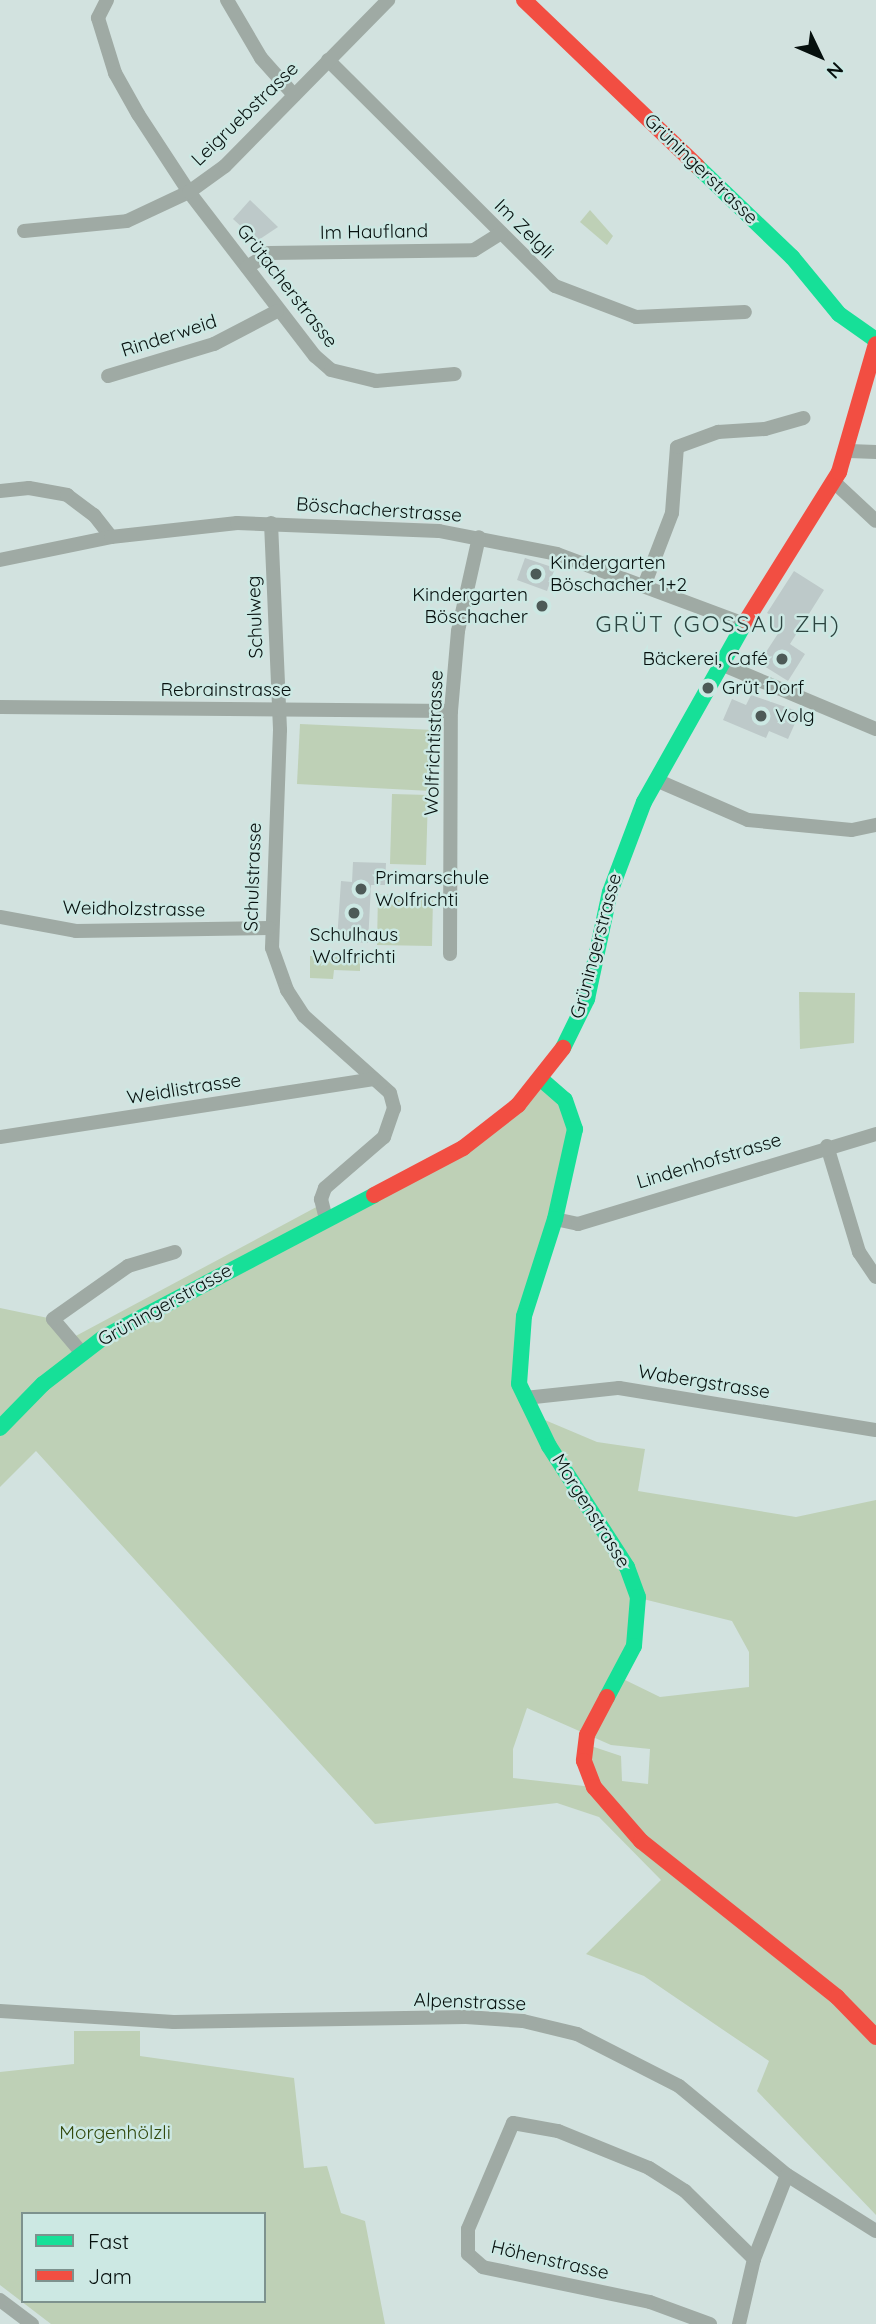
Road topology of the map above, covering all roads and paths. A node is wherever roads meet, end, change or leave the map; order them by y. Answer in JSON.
{"nodes":[{"id":1,"x":107,"y":0,"type":"edge"},
{"id":2,"x":227,"y":0,"type":"edge"},
{"id":3,"x":388,"y":0,"type":"edge"},
{"id":4,"x":524,"y":0,"type":"edge"},
{"id":5,"x":328,"y":60,"type":"junction"},
{"id":6,"x":294,"y":95,"type":"junction"},
{"id":7,"x":190,"y":192,"type":"junction"},
{"id":8,"x":24,"y":231,"type":"dead end"},
{"id":9,"x":501,"y":233,"type":"junction"},
{"id":10,"x":247,"y":267,"type":"junction"},
{"id":11,"x":277,"y":311,"type":"junction"},
{"id":12,"x":745,"y":313,"type":"dead end"},
{"id":13,"x":876,"y":342,"type":"edge"},
{"id":14,"x":455,"y":374,"type":"dead end"},
{"id":15,"x":108,"y":376,"type":"dead end"},
{"id":16,"x":803,"y":418,"type":"dead end"},
{"id":17,"x":849,"y":451,"type":"junction"},
{"id":18,"x":876,"y":452,"type":"edge"},
{"id":19,"x":834,"y":482,"type":"junction"},
{"id":20,"x":0,"y":491,"type":"edge"},
{"id":21,"x":876,"y":522,"type":"edge"},
{"id":22,"x":271,"y":523,"type":"junction"},
{"id":23,"x":111,"y":537,"type":"junction"},
{"id":24,"x":479,"y":537,"type":"junction"},
{"id":25,"x":0,"y":559,"type":"edge"},
{"id":26,"x":643,"y":586,"type":"junction"},
{"id":27,"x":744,"y":624,"type":"junction"},
{"id":28,"x":721,"y":664,"type":"junction"},
{"id":29,"x":0,"y":707,"type":"edge"},
{"id":30,"x":278,"y":709,"type":"junction"},
{"id":31,"x":451,"y":711,"type":"junction"},
{"id":32,"x":876,"y":729,"type":"edge"},
{"id":33,"x":656,"y":780,"type":"junction"},
{"id":34,"x":876,"y":825,"type":"edge"},
{"id":35,"x":0,"y":917,"type":"edge"},
{"id":36,"x":269,"y":928,"type":"junction"},
{"id":37,"x":450,"y":954,"type":"dead end"},
{"id":38,"x":374,"y":1079,"type":"junction"},
{"id":39,"x":542,"y":1080,"type":"junction"},
{"id":40,"x":876,"y":1134,"type":"edge"},
{"id":41,"x":0,"y":1137,"type":"edge"},
{"id":42,"x":827,"y":1146,"type":"junction"},
{"id":43,"x":326,"y":1219,"type":"junction"},
{"id":44,"x":555,"y":1219,"type":"junction"},
{"id":45,"x":175,"y":1252,"type":"dead end"},
{"id":46,"x":876,"y":1277,"type":"edge"},
{"id":47,"x":81,"y":1352,"type":"junction"},
{"id":48,"x":525,"y":1398,"type":"junction"},
{"id":49,"x":0,"y":1428,"type":"edge"},
{"id":50,"x":876,"y":1430,"type":"edge"},
{"id":51,"x":0,"y":2011,"type":"edge"},
{"id":52,"x":876,"y":2037,"type":"edge"},
{"id":53,"x":787,"y":2175,"type":"junction"},
{"id":54,"x":876,"y":2231,"type":"edge"},
{"id":55,"x":754,"y":2259,"type":"junction"},
{"id":56,"x":0,"y":2300,"type":"edge"},
{"id":57,"x":32,"y":2324,"type":"edge"},
{"id":58,"x":710,"y":2324,"type":"edge"},
{"id":59,"x":739,"y":2324,"type":"edge"}],
"edges":[{"from":1,"to":7,"type":"street","name":"Grütacherstrasse"},
{"from":2,"to":6,"type":"street"},
{"from":3,"to":5,"type":"street","name":"Leigruebstrasse"},
{"from":4,"to":13,"type":"main road","name":"Grüningerstrasse"},
{"from":5,"to":6,"type":"street","name":"Leigruebstrasse"},
{"from":5,"to":9,"type":"street","name":"Im Zelgli"},
{"from":6,"to":7,"type":"street","name":"Leigruebstrasse"},
{"from":7,"to":8,"type":"street","name":"Leigruebstrasse"},
{"from":7,"to":10,"type":"street","name":"Grütacherstrasse"},
{"from":9,"to":10,"type":"street","name":"Im Haufland"},
{"from":9,"to":12,"type":"street","name":"Im Zelgli"},
{"from":10,"to":11,"type":"street","name":"Grütacherstrasse"},
{"from":11,"to":14,"type":"street","name":"Grütacherstrasse"},
{"from":11,"to":15,"type":"street","name":"Rinderweid"},
{"from":13,"to":17,"type":"main road","name":"Grüningerstrasse"},
{"from":16,"to":26,"type":"street"},
{"from":17,"to":18,"type":"street"},
{"from":17,"to":19,"type":"main road","name":"Grüningerstrasse"},
{"from":19,"to":21,"type":"street"},
{"from":19,"to":27,"type":"main road","name":"Grüningerstrasse"},
{"from":20,"to":23,"type":"street"},
{"from":22,"to":23,"type":"street","name":"Böschacherstrasse"},
{"from":22,"to":24,"type":"street","name":"Böschacherstrasse"},
{"from":22,"to":30,"type":"street","name":"Schulweg"},
{"from":23,"to":25,"type":"street","name":"Böschacherstrasse"},
{"from":24,"to":26,"type":"street","name":"Böschacherstrasse"},
{"from":24,"to":31,"type":"street","name":"Wolfrichtistrasse"},
{"from":26,"to":27,"type":"street","name":"Böschacherstrasse"},
{"from":27,"to":28,"type":"main road","name":"Grüningerstrasse"},
{"from":28,"to":32,"type":"street"},
{"from":28,"to":33,"type":"main road","name":"Grüningerstrasse"},
{"from":29,"to":30,"type":"street","name":"Rebrainstrasse"},
{"from":30,"to":31,"type":"street","name":"Rebrainstrasse"},
{"from":30,"to":36,"type":"street","name":"Schulstrasse"},
{"from":31,"to":37,"type":"street","name":"Wolfrichtistrasse"},
{"from":33,"to":34,"type":"street"},
{"from":33,"to":39,"type":"main road","name":"Grüningerstrasse"},
{"from":35,"to":36,"type":"street","name":"Weidholzstrasse"},
{"from":36,"to":38,"type":"street","name":"Schulstrasse"},
{"from":38,"to":41,"type":"street","name":"Weidlistrasse"},
{"from":38,"to":43,"type":"street","name":"Schulstrasse"},
{"from":39,"to":43,"type":"main road","name":"Grüningerstrasse"},
{"from":39,"to":44,"type":"main road","name":"Morgenstrasse"},
{"from":40,"to":42,"type":"street","name":"Lindenhofstrasse"},
{"from":42,"to":44,"type":"street","name":"Lindenhofstrasse"},
{"from":42,"to":46,"type":"street"},
{"from":43,"to":47,"type":"main road","name":"Grüningerstrasse"},
{"from":44,"to":48,"type":"main road","name":"Morgenstrasse"},
{"from":45,"to":47,"type":"street"},
{"from":47,"to":49,"type":"main road","name":"Grüningerstrasse"},
{"from":48,"to":50,"type":"street","name":"Wabergstrasse"},
{"from":48,"to":52,"type":"main road","name":"Morgenstrasse"},
{"from":51,"to":53,"type":"street","name":"Alpenstrasse"},
{"from":53,"to":54,"type":"street","name":"Alpenstrasse"},
{"from":53,"to":55,"type":"street"},
{"from":55,"to":58,"type":"street","name":"Höhenstrasse"},
{"from":55,"to":59,"type":"street"},
{"from":56,"to":57,"type":"street"}]}
